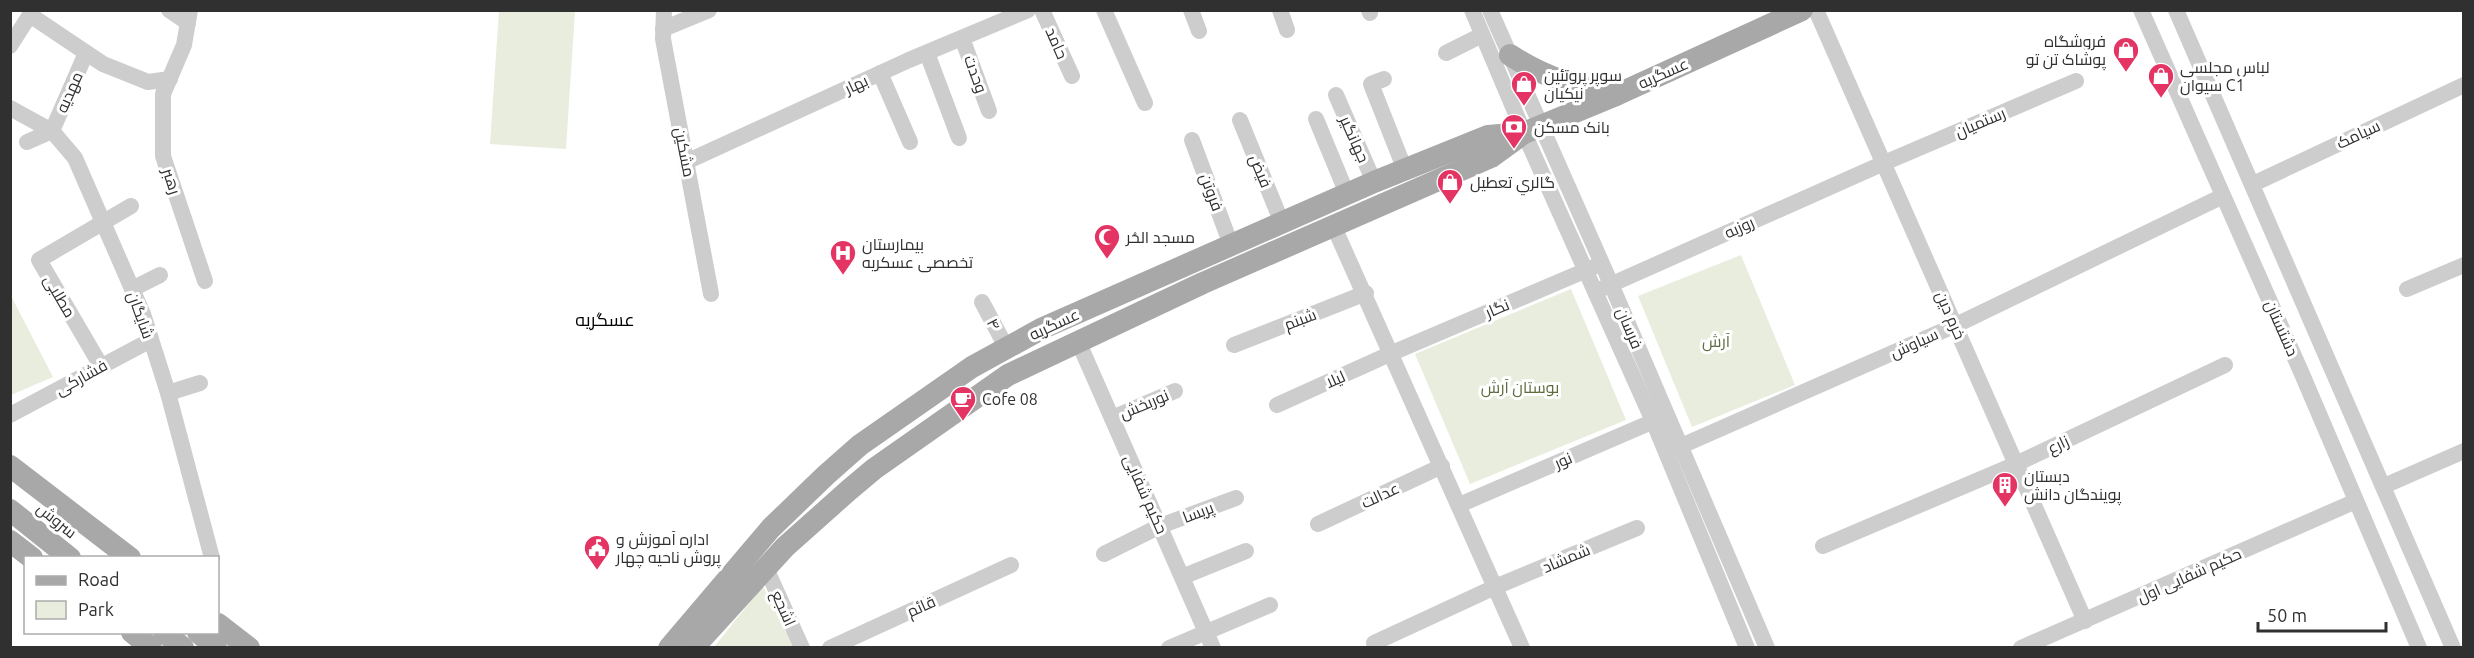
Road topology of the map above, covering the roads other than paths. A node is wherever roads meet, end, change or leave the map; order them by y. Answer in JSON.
{"nodes":[{"id":1,"x":170,"y":10,"type":"edge"},
{"id":2,"x":664,"y":10,"type":"edge"},
{"id":3,"x":709,"y":10,"type":"edge"},
{"id":4,"x":1028,"y":10,"type":"edge"},
{"id":5,"x":1042,"y":10,"type":"edge"},
{"id":6,"x":1104,"y":10,"type":"edge"},
{"id":7,"x":1191,"y":10,"type":"edge"},
{"id":8,"x":1281,"y":10,"type":"edge"},
{"id":9,"x":1472,"y":10,"type":"edge"},
{"id":10,"x":1490,"y":10,"type":"edge"},
{"id":11,"x":1802,"y":10,"type":"edge"},
{"id":12,"x":1816,"y":10,"type":"edge"},
{"id":13,"x":2141,"y":10,"type":"edge"},
{"id":14,"x":2176,"y":10,"type":"edge"},
{"id":15,"x":31,"y":13,"type":"edge"},
{"id":16,"x":189,"y":17,"type":"edge"},
{"id":17,"x":663,"y":29,"type":"junction"},
{"id":18,"x":1287,"y":30,"type":"dead end"},
{"id":19,"x":1199,"y":31,"type":"dead end"},
{"id":20,"x":1482,"y":35,"type":"junction"},
{"id":21,"x":962,"y":38,"type":"junction"},
{"id":22,"x":10,"y":46,"type":"edge"},
{"id":23,"x":86,"y":53,"type":"junction"},
{"id":24,"x":927,"y":53,"type":"junction"},
{"id":25,"x":1446,"y":53,"type":"dead end"},
{"id":26,"x":1510,"y":55,"type":"junction"},
{"id":27,"x":880,"y":73,"type":"junction"},
{"id":28,"x":1072,"y":76,"type":"dead end"},
{"id":29,"x":170,"y":79,"type":"junction"},
{"id":30,"x":1384,"y":79,"type":"dead end"},
{"id":31,"x":2076,"y":81,"type":"dead end"},
{"id":32,"x":2463,"y":85,"type":"edge"},
{"id":33,"x":1336,"y":95,"type":"dead end"},
{"id":34,"x":1616,"y":95,"type":"junction"},
{"id":35,"x":1145,"y":103,"type":"dead end"},
{"id":36,"x":10,"y":108,"type":"edge"},
{"id":37,"x":989,"y":111,"type":"dead end"},
{"id":38,"x":1316,"y":119,"type":"dead end"},
{"id":39,"x":1240,"y":120,"type":"dead end"},
{"id":40,"x":1533,"y":130,"type":"junction"},
{"id":41,"x":52,"y":131,"type":"junction"},
{"id":42,"x":959,"y":138,"type":"dead end"},
{"id":43,"x":1192,"y":140,"type":"dead end"},
{"id":44,"x":27,"y":142,"type":"dead end"},
{"id":45,"x":910,"y":142,"type":"dead end"},
{"id":46,"x":686,"y":162,"type":"junction"},
{"id":47,"x":1884,"y":163,"type":"junction"},
{"id":48,"x":1406,"y":170,"type":"junction"},
{"id":49,"x":1374,"y":182,"type":"junction"},
{"id":50,"x":2253,"y":184,"type":"junction"},
{"id":51,"x":1347,"y":194,"type":"junction"},
{"id":52,"x":2223,"y":196,"type":"junction"},
{"id":53,"x":131,"y":206,"type":"dead end"},
{"id":54,"x":103,"y":222,"type":"junction"},
{"id":55,"x":1281,"y":223,"type":"junction"},
{"id":56,"x":1334,"y":227,"type":"junction"},
{"id":57,"x":1232,"y":245,"type":"junction"},
{"id":58,"x":1602,"y":263,"type":"junction"},
{"id":59,"x":2463,"y":265,"type":"edge"},
{"id":60,"x":1585,"y":271,"type":"junction"},
{"id":61,"x":160,"y":275,"type":"dead end"},
{"id":62,"x":205,"y":281,"type":"dead end"},
{"id":63,"x":1611,"y":284,"type":"junction"},
{"id":64,"x":132,"y":289,"type":"junction"},
{"id":65,"x":2408,"y":289,"type":"dead end"},
{"id":66,"x":1595,"y":292,"type":"junction"},
{"id":67,"x":1365,"y":293,"type":"junction"},
{"id":68,"x":711,"y":294,"type":"dead end"},
{"id":69,"x":982,"y":302,"type":"dead end"},
{"id":70,"x":1956,"y":325,"type":"junction"},
{"id":71,"x":151,"y":340,"type":"junction"},
{"id":72,"x":1078,"y":340,"type":"junction"},
{"id":73,"x":1234,"y":345,"type":"dead end"},
{"id":74,"x":1006,"y":347,"type":"junction"},
{"id":75,"x":1392,"y":353,"type":"junction"},
{"id":76,"x":2225,"y":365,"type":"dead end"},
{"id":77,"x":101,"y":366,"type":"junction"},
{"id":78,"x":200,"y":383,"type":"dead end"},
{"id":79,"x":1175,"y":391,"type":"dead end"},
{"id":80,"x":168,"y":393,"type":"junction"},
{"id":81,"x":1277,"y":405,"type":"dead end"},
{"id":82,"x":10,"y":415,"type":"edge"},
{"id":83,"x":1112,"y":418,"type":"junction"},
{"id":84,"x":1660,"y":418,"type":"junction"},
{"id":85,"x":1673,"y":449,"type":"junction"},
{"id":86,"x":2463,"y":451,"type":"edge"},
{"id":87,"x":2016,"y":464,"type":"junction"},
{"id":88,"x":10,"y":466,"type":"edge"},
{"id":89,"x":1442,"y":466,"type":"junction"},
{"id":90,"x":10,"y":482,"type":"edge"},
{"id":91,"x":2384,"y":486,"type":"junction"},
{"id":92,"x":1236,"y":498,"type":"dead end"},
{"id":93,"x":2356,"y":501,"type":"junction"},
{"id":94,"x":1459,"y":505,"type":"junction"},
{"id":95,"x":10,"y":510,"type":"edge"},
{"id":96,"x":1318,"y":524,"type":"dead end"},
{"id":97,"x":1160,"y":526,"type":"junction"},
{"id":98,"x":1637,"y":528,"type":"dead end"},
{"id":99,"x":10,"y":541,"type":"edge"},
{"id":100,"x":1823,"y":546,"type":"dead end"},
{"id":101,"x":1246,"y":551,"type":"dead end"},
{"id":102,"x":1104,"y":554,"type":"dead end"},
{"id":103,"x":29,"y":556,"type":"edge"},
{"id":104,"x":68,"y":556,"type":"edge"},
{"id":105,"x":102,"y":556,"type":"edge"},
{"id":106,"x":127,"y":556,"type":"edge"},
{"id":107,"x":211,"y":556,"type":"edge"},
{"id":108,"x":1011,"y":565,"type":"dead end"},
{"id":109,"x":766,"y":568,"type":"junction"},
{"id":110,"x":1182,"y":578,"type":"junction"},
{"id":111,"x":1496,"y":587,"type":"junction"},
{"id":112,"x":1270,"y":605,"type":"dead end"},
{"id":113,"x":2085,"y":621,"type":"junction"},
{"id":114,"x":219,"y":625,"type":"edge"},
{"id":115,"x":1206,"y":632,"type":"junction"},
{"id":116,"x":133,"y":634,"type":"edge"},
{"id":117,"x":165,"y":634,"type":"edge"},
{"id":118,"x":199,"y":634,"type":"edge"},
{"id":119,"x":1374,"y":642,"type":"dead end"},
{"id":120,"x":151,"y":648,"type":"edge"},
{"id":121,"x":183,"y":648,"type":"edge"},
{"id":122,"x":216,"y":648,"type":"edge"},
{"id":123,"x":249,"y":648,"type":"edge"},
{"id":124,"x":669,"y":648,"type":"edge"},
{"id":125,"x":693,"y":648,"type":"edge"},
{"id":126,"x":802,"y":648,"type":"edge"},
{"id":127,"x":830,"y":648,"type":"edge"},
{"id":128,"x":1168,"y":648,"type":"edge"},
{"id":129,"x":1213,"y":648,"type":"edge"},
{"id":130,"x":1522,"y":648,"type":"edge"},
{"id":131,"x":1747,"y":648,"type":"edge"},
{"id":132,"x":1767,"y":648,"type":"edge"},
{"id":133,"x":2021,"y":648,"type":"edge"},
{"id":134,"x":2419,"y":648,"type":"edge"},
{"id":135,"x":2453,"y":648,"type":"edge"}],
"edges":[{"from":1,"to":16,"type":"street"},
{"from":2,"to":17,"type":"street","name":"مشکین"},
{"from":3,"to":17,"type":"street"},
{"from":4,"to":21,"type":"street","name":"بهار"},
{"from":5,"to":28,"type":"street","name":"حامد"},
{"from":6,"to":35,"type":"street"},
{"from":7,"to":19,"type":"street"},
{"from":8,"to":18,"type":"street"},
{"from":9,"to":20,"type":"street","name":"فرسان"},
{"from":10,"to":26,"type":"street","name":"فرسان"},
{"from":11,"to":34,"type":"main road","name":"عسگریه"},
{"from":12,"to":47,"type":"street","name":"خرم دین"},
{"from":13,"to":52,"type":"street","name":"دشتستان"},
{"from":14,"to":50,"type":"street","name":"دشتستان"},
{"from":15,"to":22,"type":"street"},
{"from":15,"to":23,"type":"street"},
{"from":16,"to":29,"type":"street","name":"رهبر"},
{"from":17,"to":46,"type":"street","name":"مشکین"},
{"from":20,"to":25,"type":"street"},
{"from":20,"to":40,"type":"street","name":"فرسان"},
{"from":21,"to":24,"type":"street","name":"بهار"},
{"from":21,"to":37,"type":"street","name":"وحدت"},
{"from":23,"to":29,"type":"street"},
{"from":23,"to":41,"type":"street","name":"مهدیه"},
{"from":24,"to":27,"type":"street","name":"بهار"},
{"from":24,"to":42,"type":"street"},
{"from":26,"to":34,"type":"main road"},
{"from":26,"to":40,"type":"street","name":"فرسان"},
{"from":27,"to":45,"type":"street"},
{"from":27,"to":46,"type":"street","name":"بهار"},
{"from":29,"to":62,"type":"street","name":"رهبر"},
{"from":30,"to":48,"type":"street"},
{"from":31,"to":47,"type":"street","name":"رستمیان"},
{"from":32,"to":50,"type":"street","name":"سیامک"},
{"from":33,"to":49,"type":"street","name":"جهانگیر"},
{"from":34,"to":40,"type":"main road","name":"عسگریه"},
{"from":36,"to":41,"type":"street","name":"شایگان"},
{"from":38,"to":51,"type":"street"},
{"from":39,"to":55,"type":"street","name":"فیض"},
{"from":40,"to":48,"type":"main road","name":"عسگریه"},
{"from":40,"to":56,"type":"main road","name":"عسگریه"},
{"from":40,"to":58,"type":"street","name":"فرسان"},
{"from":40,"to":60,"type":"street","name":"فرسان"},
{"from":41,"to":44,"type":"street"},
{"from":41,"to":54,"type":"street","name":"شایگان"},
{"from":43,"to":57,"type":"street","name":"فروتن"},
{"from":46,"to":68,"type":"street","name":"مشکین"},
{"from":47,"to":63,"type":"street","name":"روزبه"},
{"from":47,"to":70,"type":"street","name":"خرم دین"},
{"from":48,"to":49,"type":"main road","name":"عسگریه"},
{"from":49,"to":51,"type":"main road","name":"عسگریه"},
{"from":50,"to":91,"type":"street","name":"دشتستان"},
{"from":51,"to":55,"type":"main road","name":"عسگریه"},
{"from":52,"to":70,"type":"street","name":"سیاوش"},
{"from":52,"to":93,"type":"street","name":"دشتستان"},
{"from":53,"to":54,"type":"street"},
{"from":54,"to":64,"type":"street","name":"شایگان"},
{"from":54,"to":77,"type":"street","name":"مطلبی"},
{"from":55,"to":57,"type":"main road","name":"عسگریه"},
{"from":56,"to":67,"type":"street"},
{"from":56,"to":72,"type":"main road","name":"عسگریه"},
{"from":57,"to":74,"type":"main road","name":"عسگریه"},
{"from":58,"to":60,"type":"street","name":"نگار"},
{"from":58,"to":63,"type":"street","name":"فرسان"},
{"from":59,"to":65,"type":"street"},
{"from":60,"to":66,"type":"street","name":"فرسان"},
{"from":60,"to":75,"type":"street","name":"نگار"},
{"from":61,"to":64,"type":"street"},
{"from":63,"to":66,"type":"street","name":"روزبه"},
{"from":63,"to":84,"type":"street","name":"فرسان"},
{"from":64,"to":71,"type":"street","name":"شایگان"},
{"from":66,"to":84,"type":"street","name":"فرسان"},
{"from":67,"to":73,"type":"street","name":"شبنم"},
{"from":67,"to":75,"type":"street"},
{"from":69,"to":74,"type":"street","name":"۴"},
{"from":70,"to":85,"type":"street","name":"سیاوش"},
{"from":70,"to":87,"type":"street","name":"خرم دین"},
{"from":71,"to":77,"type":"street","name":"فشارکی"},
{"from":71,"to":80,"type":"street","name":"شایگان"},
{"from":72,"to":83,"type":"street","name":"حکیم شفایی"},
{"from":72,"to":109,"type":"main road","name":"عسگریه"},
{"from":74,"to":124,"type":"main road","name":"عسگریه"},
{"from":75,"to":81,"type":"street","name":"لیلا"},
{"from":75,"to":89,"type":"street"},
{"from":76,"to":87,"type":"street","name":"زارع"},
{"from":77,"to":82,"type":"street","name":"فشارکی"},
{"from":78,"to":80,"type":"street"},
{"from":79,"to":83,"type":"street","name":"نوربخش"},
{"from":80,"to":107,"type":"street","name":"شایگان"},
{"from":83,"to":97,"type":"street","name":"حکیم شفایی"},
{"from":84,"to":85,"type":"street","name":"فرسان"},
{"from":84,"to":94,"type":"street","name":"نور"},
{"from":85,"to":131,"type":"street","name":"فرسان"},
{"from":85,"to":132,"type":"street","name":"فرسان"},
{"from":86,"to":91,"type":"street"},
{"from":87,"to":100,"type":"street","name":"زارع"},
{"from":87,"to":113,"type":"street","name":"خرم دین"},
{"from":88,"to":106,"type":"main road"},
{"from":89,"to":94,"type":"street"},
{"from":89,"to":96,"type":"street","name":"عدالت"},
{"from":90,"to":105,"type":"main road","name":"سروش"},
{"from":91,"to":135,"type":"street","name":"دشتستان"},
{"from":92,"to":97,"type":"street","name":"پریسا"},
{"from":93,"to":113,"type":"street","name":"حکیم شفایی اول"},
{"from":93,"to":134,"type":"street","name":"دشتستان"},
{"from":94,"to":111,"type":"street"},
{"from":95,"to":104,"type":"main road"},
{"from":97,"to":102,"type":"street","name":"پریسا"},
{"from":97,"to":110,"type":"street","name":"حکیم شفایی"},
{"from":98,"to":111,"type":"street","name":"شمشاد"},
{"from":99,"to":103,"type":"main road"},
{"from":101,"to":110,"type":"street"},
{"from":108,"to":127,"type":"street","name":"قائم"},
{"from":109,"to":125,"type":"main road","name":"عسگریه"},
{"from":109,"to":126,"type":"street","name":"اشجع"},
{"from":110,"to":115,"type":"street","name":"حکیم شفایی"},
{"from":111,"to":119,"type":"street"},
{"from":111,"to":130,"type":"street"},
{"from":112,"to":115,"type":"street"},
{"from":113,"to":133,"type":"street","name":"حکیم شفایی اول"},
{"from":114,"to":123,"type":"main road"},
{"from":115,"to":128,"type":"street"},
{"from":115,"to":129,"type":"street","name":"حکیم شفایی"},
{"from":116,"to":120,"type":"main road"},
{"from":117,"to":121,"type":"main road"},
{"from":118,"to":122,"type":"main road"}]}
